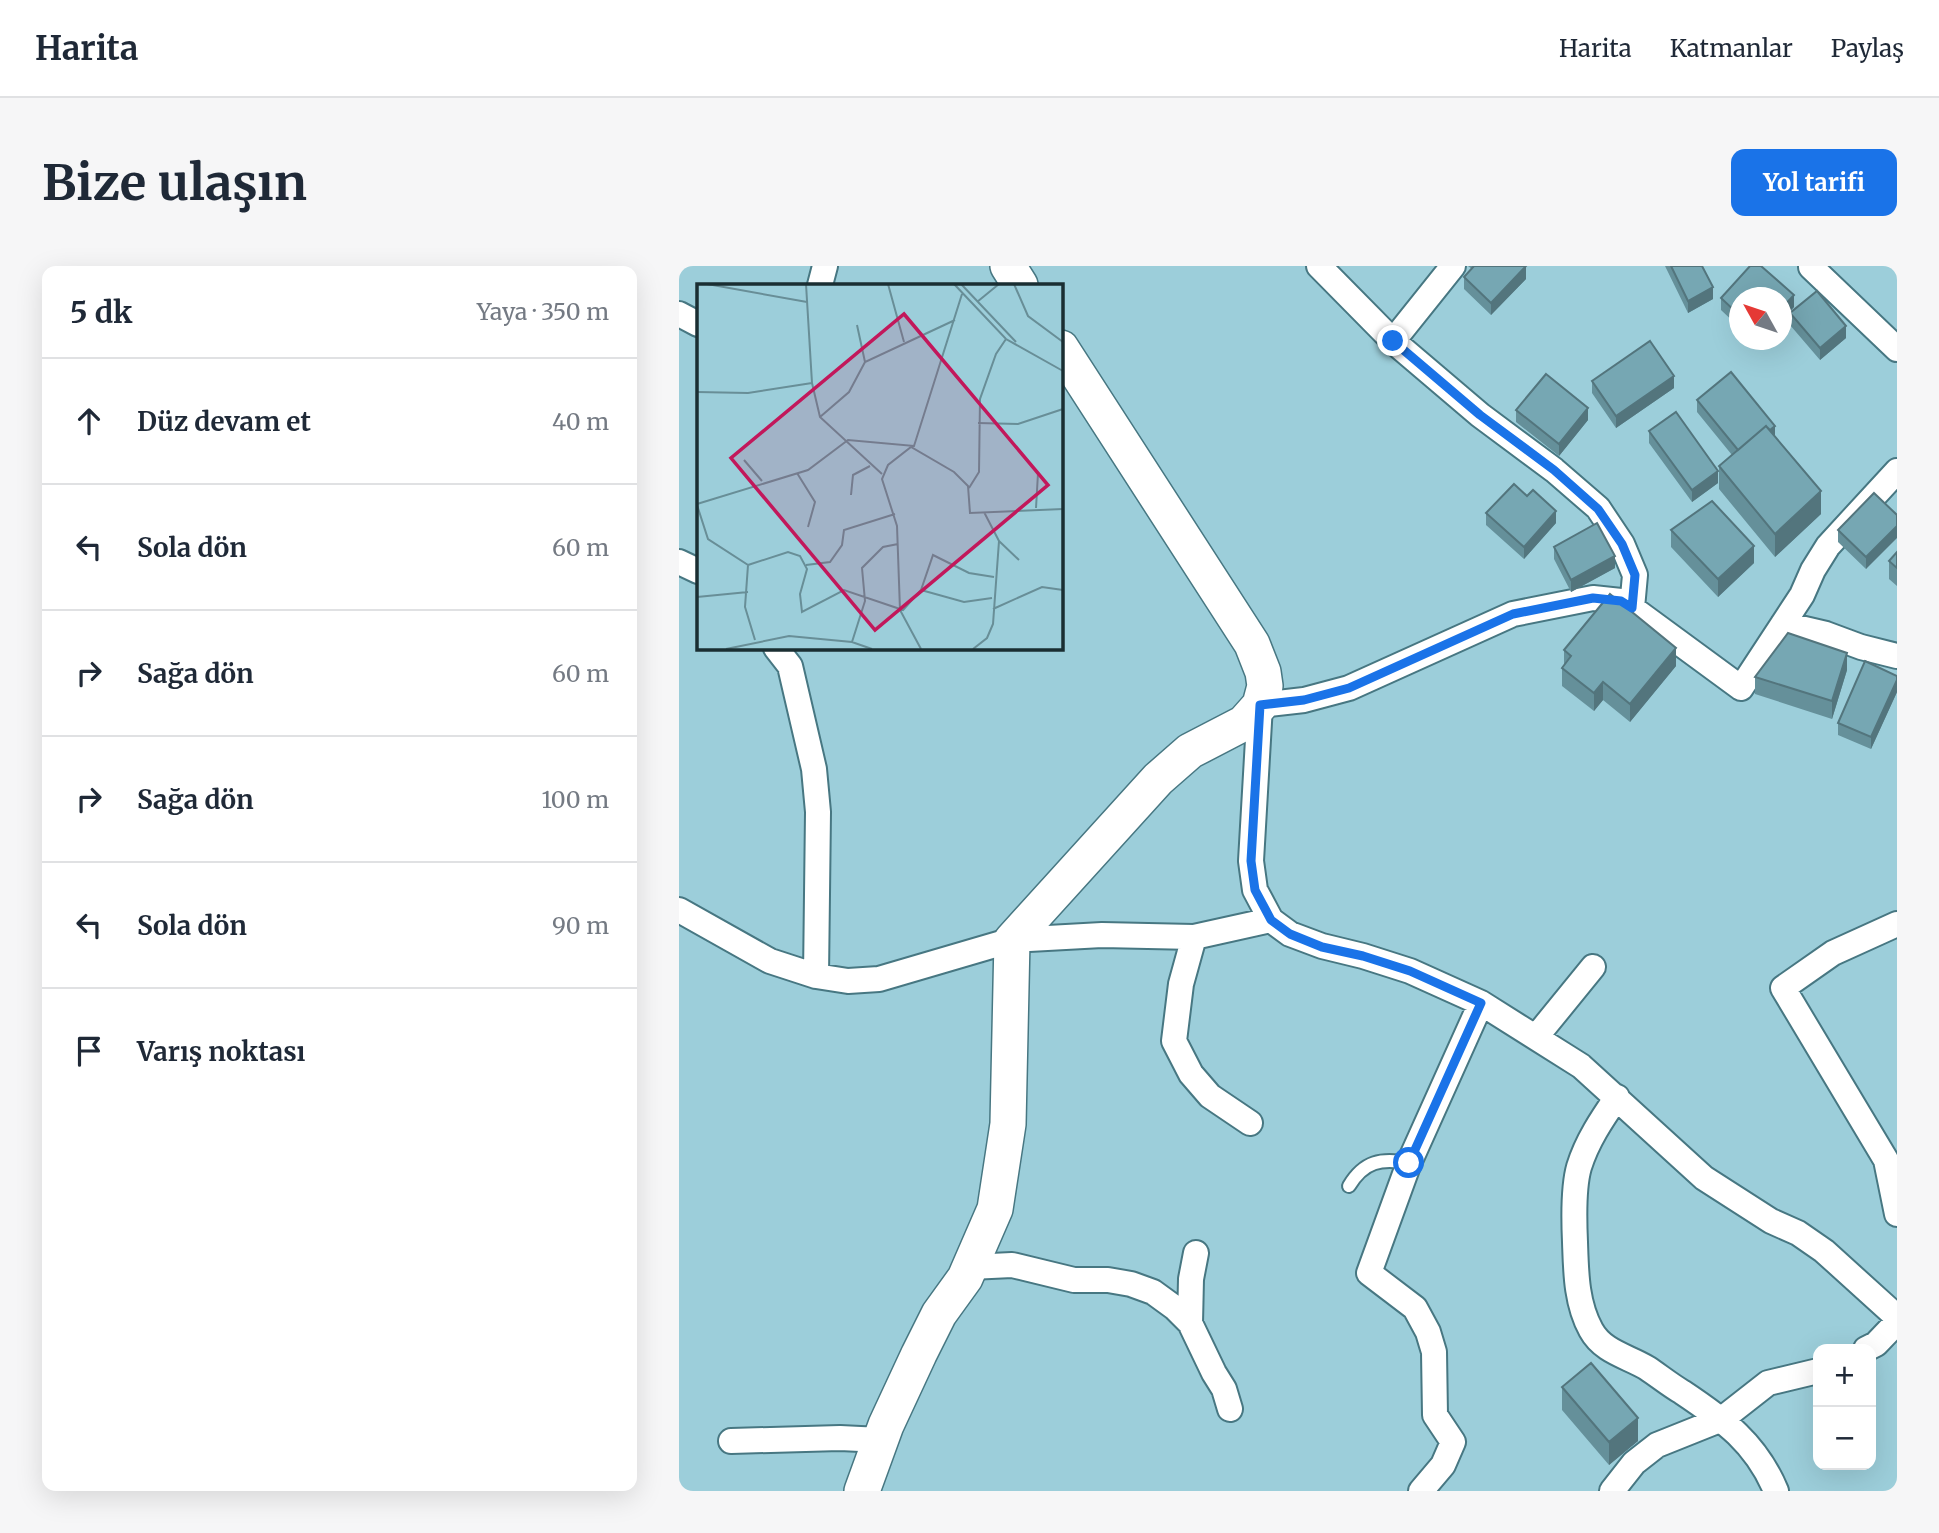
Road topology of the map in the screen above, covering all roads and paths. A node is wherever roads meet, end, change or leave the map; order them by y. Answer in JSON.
{"nodes":[{"id":1,"x":825,"y":266,"type":"edge"},
{"id":2,"x":1008,"y":266,"type":"edge"},
{"id":3,"x":1319,"y":266,"type":"edge"},
{"id":4,"x":1453,"y":266,"type":"edge"},
{"id":5,"x":1811,"y":267,"type":"edge"},
{"id":6,"x":820,"y":284,"type":"edge"},
{"id":7,"x":1019,"y":284,"type":"edge"},
{"id":8,"x":679,"y":314,"type":"edge"},
{"id":9,"x":697,"y":323,"type":"edge"},
{"id":10,"x":1393,"y":341,"type":"junction"},
{"id":11,"x":1897,"y":349,"type":"edge"},
{"id":12,"x":1062,"y":350,"type":"edge"},
{"id":13,"x":1897,"y":471,"type":"edge"},
{"id":14,"x":679,"y":562,"type":"edge"},
{"id":15,"x":697,"y":571,"type":"edge"},
{"id":16,"x":1632,"y":608,"type":"junction"},
{"id":17,"x":1783,"y":624,"type":"junction"},
{"id":18,"x":777,"y":649,"type":"edge"},
{"id":19,"x":1897,"y":656,"type":"edge"},
{"id":20,"x":1260,"y":705,"type":"junction"},
{"id":21,"x":679,"y":910,"type":"edge"},
{"id":22,"x":1271,"y":920,"type":"junction"},
{"id":23,"x":1897,"y":924,"type":"edge"},
{"id":24,"x":1194,"y":937,"type":"junction"},
{"id":25,"x":1012,"y":940,"type":"junction"},
{"id":26,"x":1593,"y":967,"type":"dead end"},
{"id":27,"x":816,"y":976,"type":"junction"},
{"id":28,"x":1481,"y":1003,"type":"junction"},
{"id":29,"x":1536,"y":1037,"type":"junction"},
{"id":30,"x":1617,"y":1097,"type":"junction"},
{"id":31,"x":1250,"y":1123,"type":"dead end"},
{"id":32,"x":1891,"y":1157,"type":"edge"},
{"id":33,"x":1409,"y":1163,"type":"junction"},
{"id":34,"x":1349,"y":1186,"type":"dead end"},
{"id":35,"x":1897,"y":1214,"type":"edge"},
{"id":36,"x":1196,"y":1252,"type":"dead end"},
{"id":37,"x":970,"y":1267,"type":"junction"},
{"id":38,"x":1897,"y":1320,"type":"edge"},
{"id":39,"x":1190,"y":1323,"type":"junction"},
{"id":40,"x":1876,"y":1344,"type":"edge"},
{"id":41,"x":1813,"y":1372,"type":"edge"},
{"id":42,"x":1230,"y":1409,"type":"dead end"},
{"id":43,"x":1722,"y":1419,"type":"junction"},
{"id":44,"x":881,"y":1440,"type":"junction"},
{"id":45,"x":731,"y":1441,"type":"dead end"},
{"id":46,"x":862,"y":1491,"type":"edge"},
{"id":47,"x":1421,"y":1491,"type":"edge"},
{"id":48,"x":1612,"y":1491,"type":"edge"},
{"id":49,"x":1776,"y":1491,"type":"edge"}],
"edges":[{"from":1,"to":6,"type":"street"},
{"from":2,"to":7,"type":"street"},
{"from":3,"to":10,"type":"street"},
{"from":4,"to":10,"type":"street"},
{"from":5,"to":11,"type":"street"},
{"from":8,"to":9,"type":"street"},
{"from":10,"to":16,"type":"street"},
{"from":12,"to":20,"type":"street"},
{"from":13,"to":17,"type":"street"},
{"from":14,"to":15,"type":"street"},
{"from":16,"to":17,"type":"street"},
{"from":16,"to":20,"type":"street"},
{"from":17,"to":19,"type":"street"},
{"from":18,"to":27,"type":"street"},
{"from":20,"to":22,"type":"street"},
{"from":20,"to":25,"type":"street"},
{"from":21,"to":27,"type":"street"},
{"from":22,"to":24,"type":"street"},
{"from":22,"to":28,"type":"street"},
{"from":23,"to":32,"type":"street"},
{"from":24,"to":25,"type":"street"},
{"from":24,"to":31,"type":"street"},
{"from":25,"to":27,"type":"street"},
{"from":25,"to":37,"type":"street"},
{"from":26,"to":29,"type":"street"},
{"from":28,"to":29,"type":"street"},
{"from":28,"to":33,"type":"street"},
{"from":29,"to":30,"type":"street"},
{"from":30,"to":38,"type":"street"},
{"from":30,"to":43,"type":"street"},
{"from":32,"to":35,"type":"street"},
{"from":33,"to":34,"type":"lane"},
{"from":33,"to":47,"type":"street"},
{"from":36,"to":39,"type":"street"},
{"from":37,"to":39,"type":"street"},
{"from":37,"to":44,"type":"street"},
{"from":38,"to":40,"type":"street"},
{"from":39,"to":42,"type":"street"},
{"from":41,"to":43,"type":"street"},
{"from":43,"to":48,"type":"street"},
{"from":43,"to":49,"type":"street"},
{"from":44,"to":45,"type":"street"},
{"from":44,"to":46,"type":"street"}]}
